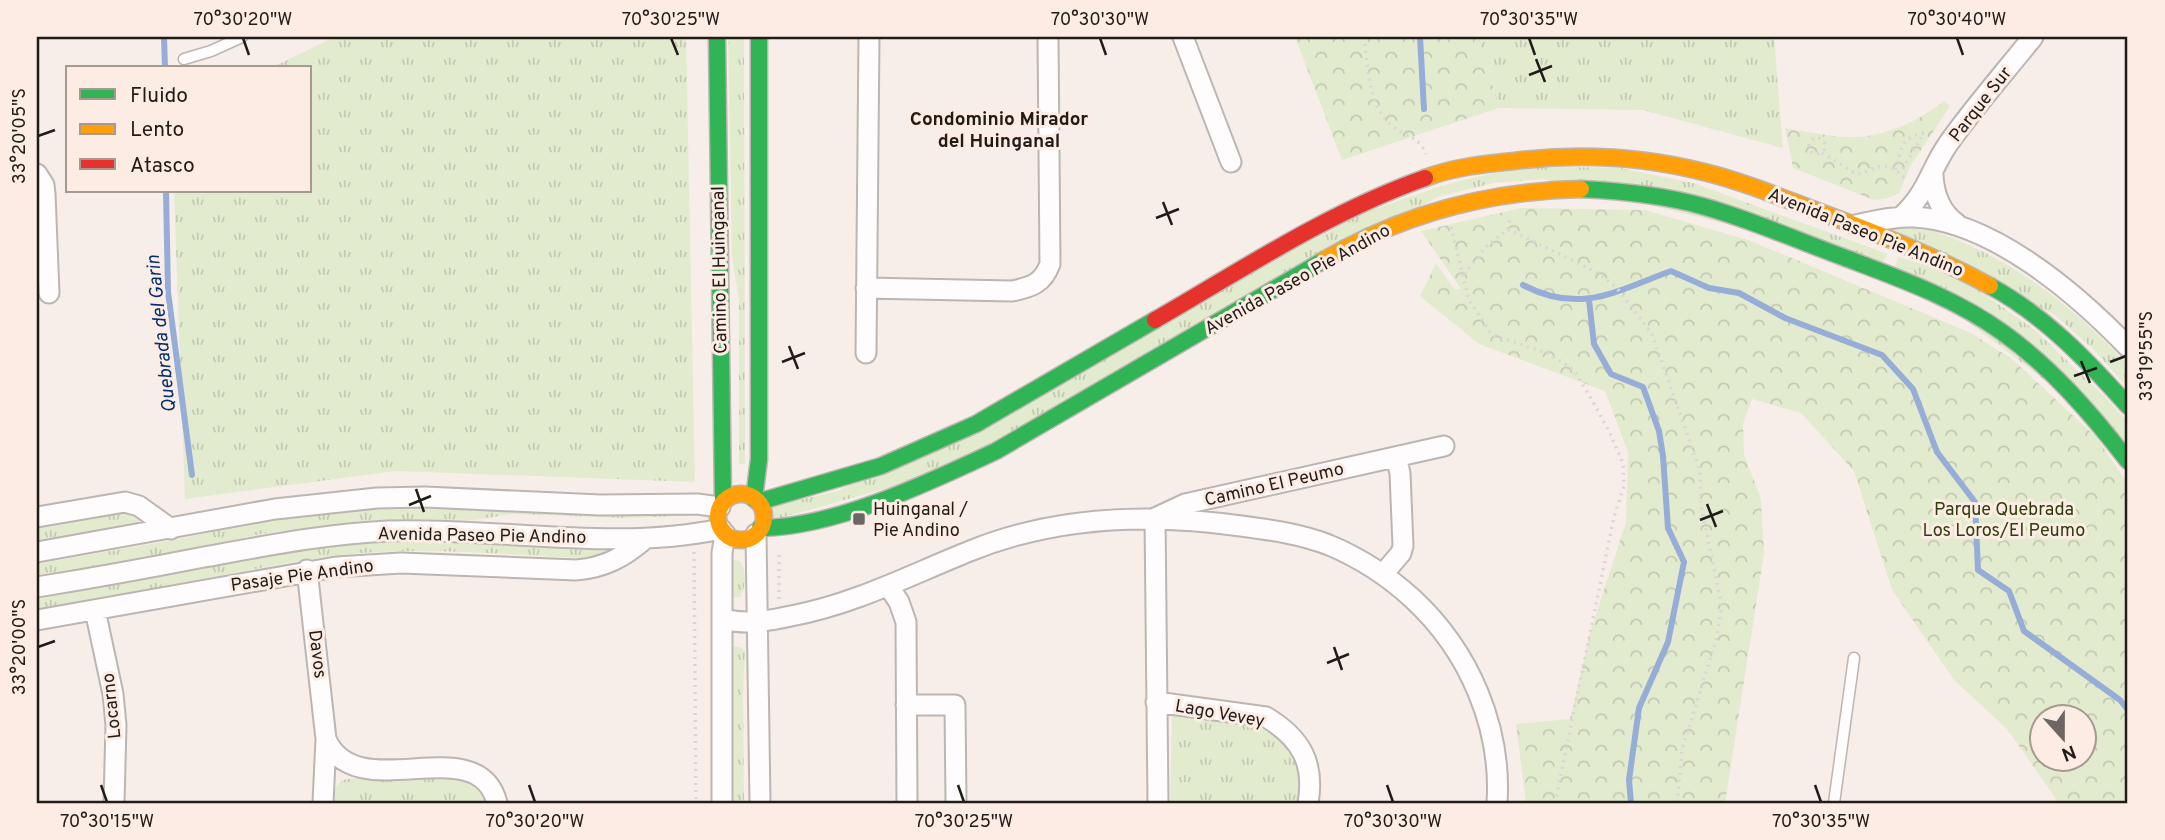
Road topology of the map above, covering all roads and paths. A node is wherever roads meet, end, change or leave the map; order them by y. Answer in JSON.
{"nodes":[{"id":1,"x":242,"y":37,"type":"edge"},
{"id":2,"x":717,"y":37,"type":"edge"},
{"id":3,"x":759,"y":37,"type":"edge"},
{"id":4,"x":869,"y":37,"type":"edge"},
{"id":5,"x":1048,"y":37,"type":"edge"},
{"id":6,"x":1183,"y":37,"type":"edge"},
{"id":7,"x":1364,"y":37,"type":"edge"},
{"id":8,"x":2033,"y":37,"type":"edge"},
{"id":9,"x":184,"y":59,"type":"dead end"},
{"id":10,"x":1822,"y":152,"type":"junction"},
{"id":11,"x":1231,"y":162,"type":"dead end"},
{"id":12,"x":1895,"y":170,"type":"junction"},
{"id":13,"x":1900,"y":173,"type":"junction"},
{"id":14,"x":37,"y":174,"type":"edge"},
{"id":15,"x":1435,"y":174,"type":"junction"},
{"id":16,"x":1933,"y":175,"type":"junction"},
{"id":17,"x":1909,"y":183,"type":"dead end"},
{"id":18,"x":1512,"y":213,"type":"dead end"},
{"id":19,"x":1901,"y":217,"type":"junction"},
{"id":20,"x":1855,"y":225,"type":"junction"},
{"id":21,"x":1958,"y":225,"type":"junction"},
{"id":22,"x":1450,"y":226,"type":"dead end"},
{"id":23,"x":1508,"y":229,"type":"junction"},
{"id":24,"x":1464,"y":274,"type":"junction"},
{"id":25,"x":866,"y":288,"type":"junction"},
{"id":26,"x":49,"y":293,"type":"dead end"},
{"id":27,"x":2128,"y":347,"type":"edge"},
{"id":28,"x":866,"y":353,"type":"dead end"},
{"id":29,"x":2128,"y":406,"type":"edge"},
{"id":30,"x":1444,"y":446,"type":"dead end"},
{"id":31,"x":1396,"y":457,"type":"junction"},
{"id":32,"x":2128,"y":461,"type":"edge"},
{"id":33,"x":756,"y":500,"type":"junction"},
{"id":34,"x":722,"y":505,"type":"junction"},
{"id":35,"x":37,"y":517,"type":"edge"},
{"id":36,"x":1155,"y":518,"type":"junction"},
{"id":37,"x":171,"y":529,"type":"junction"},
{"id":38,"x":723,"y":531,"type":"junction"},
{"id":39,"x":758,"y":531,"type":"junction"},
{"id":40,"x":645,"y":539,"type":"junction"},
{"id":41,"x":37,"y":552,"type":"edge"},
{"id":42,"x":694,"y":552,"type":"dead end"},
{"id":43,"x":307,"y":570,"type":"junction"},
{"id":44,"x":1383,"y":574,"type":"junction"},
{"id":45,"x":37,"y":587,"type":"edge"},
{"id":46,"x":889,"y":587,"type":"junction"},
{"id":47,"x":95,"y":610,"type":"junction"},
{"id":48,"x":723,"y":619,"type":"junction"},
{"id":49,"x":37,"y":620,"type":"edge"},
{"id":50,"x":759,"y":622,"type":"junction"},
{"id":51,"x":1854,"y":658,"type":"dead end"},
{"id":52,"x":1156,"y":702,"type":"junction"},
{"id":53,"x":906,"y":705,"type":"junction"},
{"id":54,"x":326,"y":739,"type":"junction"},
{"id":55,"x":357,"y":768,"type":"junction"},
{"id":56,"x":323,"y":801,"type":"edge"},
{"id":57,"x":114,"y":803,"type":"edge"},
{"id":58,"x":497,"y":803,"type":"edge"},
{"id":59,"x":696,"y":803,"type":"edge"},
{"id":60,"x":722,"y":803,"type":"edge"},
{"id":61,"x":760,"y":803,"type":"edge"},
{"id":62,"x":906,"y":803,"type":"edge"},
{"id":63,"x":956,"y":803,"type":"edge"},
{"id":64,"x":1158,"y":803,"type":"edge"},
{"id":65,"x":1308,"y":803,"type":"edge"},
{"id":66,"x":1497,"y":803,"type":"edge"},
{"id":67,"x":1555,"y":803,"type":"edge"},
{"id":68,"x":1677,"y":803,"type":"edge"},
{"id":69,"x":1833,"y":803,"type":"edge"}],
"edges":[{"from":1,"to":9,"type":"lane"},
{"from":2,"to":34,"type":"street","name":"Camino El Huinganal"},
{"from":3,"to":33,"type":"street"},
{"from":4,"to":25,"type":"street"},
{"from":5,"to":25,"type":"street"},
{"from":6,"to":11,"type":"street"},
{"from":7,"to":15,"type":"path"},
{"from":8,"to":16,"type":"street","name":"Parque Sur"},
{"from":10,"to":10,"type":"path"},
{"from":10,"to":12,"type":"path"},
{"from":12,"to":13,"type":"path"},
{"from":12,"to":13,"type":"path"},
{"from":13,"to":17,"type":"path"},
{"from":14,"to":26,"type":"street"},
{"from":15,"to":20,"type":"street","name":"Avenida Paseo Pie Andino"},
{"from":15,"to":33,"type":"street","name":"Avenida Paseo Pie Andino"},
{"from":16,"to":19,"type":"street","name":"Parque Sur"},
{"from":16,"to":21,"type":"street"},
{"from":18,"to":23,"type":"path"},
{"from":19,"to":20,"type":"street"},
{"from":19,"to":21,"type":"street"},
{"from":20,"to":29,"type":"street","name":"Avenida Paseo Pie Andino"},
{"from":21,"to":27,"type":"street"},
{"from":22,"to":24,"type":"path"},
{"from":23,"to":24,"type":"path"},
{"from":23,"to":68,"type":"path"},
{"from":24,"to":67,"type":"path"},
{"from":25,"to":28,"type":"street"},
{"from":30,"to":31,"type":"street","name":"Camino El Peumo"},
{"from":31,"to":36,"type":"street","name":"Camino El Peumo"},
{"from":31,"to":44,"type":"street"},
{"from":32,"to":39,"type":"street","name":"Avenida Paseo Pie Andino"},
{"from":33,"to":34,"type":"street"},
{"from":33,"to":39,"type":"street"},
{"from":34,"to":37,"type":"street","name":"Avenida Paseo Pie Andino"},
{"from":34,"to":38,"type":"street"},
{"from":35,"to":37,"type":"street"},
{"from":36,"to":44,"type":"street","name":"Camino El Peumo"},
{"from":36,"to":46,"type":"street","name":"Camino El Peumo"},
{"from":36,"to":52,"type":"street","name":"Lago Vevey"},
{"from":37,"to":41,"type":"street","name":"Avenida Paseo Pie Andino"},
{"from":38,"to":39,"type":"street"},
{"from":38,"to":40,"type":"street","name":"Avenida Paseo Pie Andino"},
{"from":38,"to":48,"type":"street"},
{"from":39,"to":50,"type":"street"},
{"from":40,"to":43,"type":"street","name":"Pasaje Pie Andino"},
{"from":40,"to":45,"type":"street","name":"Avenida Paseo Pie Andino"},
{"from":42,"to":59,"type":"path"},
{"from":43,"to":47,"type":"street","name":"Pasaje Pie Andino"},
{"from":43,"to":54,"type":"street","name":"Davos"},
{"from":44,"to":66,"type":"street","name":"Camino El Peumo"},
{"from":46,"to":50,"type":"street","name":"Camino El Peumo"},
{"from":46,"to":53,"type":"street"},
{"from":47,"to":49,"type":"street","name":"Pasaje Pie Andino"},
{"from":47,"to":57,"type":"street","name":"Locarno"},
{"from":48,"to":50,"type":"street","name":"Camino El Peumo"},
{"from":48,"to":60,"type":"street"},
{"from":50,"to":61,"type":"street"},
{"from":51,"to":69,"type":"lane"},
{"from":52,"to":64,"type":"street","name":"Lago Vevey"},
{"from":52,"to":65,"type":"street","name":"Lago Vevey"},
{"from":53,"to":62,"type":"street"},
{"from":53,"to":63,"type":"street"},
{"from":54,"to":55,"type":"street"},
{"from":54,"to":56,"type":"street","name":"Davos"},
{"from":55,"to":56,"type":"street","name":"Davos"},
{"from":55,"to":58,"type":"street"}]}
